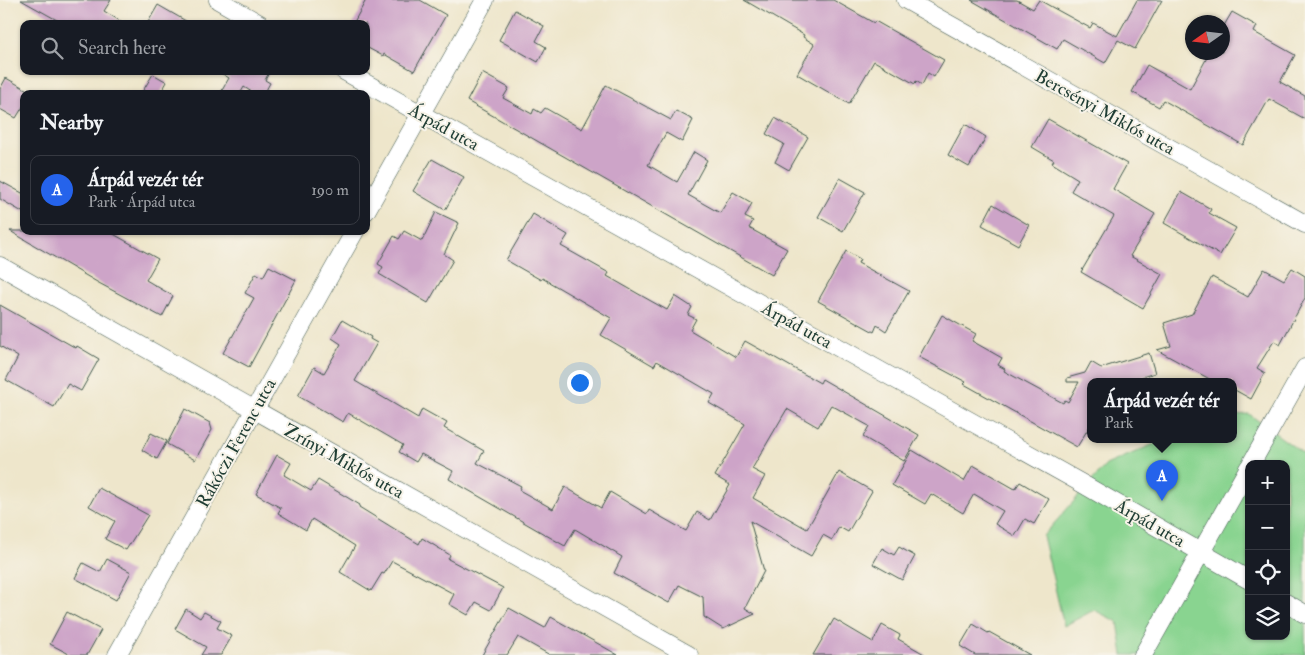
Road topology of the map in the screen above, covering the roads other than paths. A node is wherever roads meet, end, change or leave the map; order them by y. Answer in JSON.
{"nodes":[{"id":1,"x":218,"y":0,"type":"edge"},
{"id":2,"x":485,"y":0,"type":"edge"},
{"id":3,"x":906,"y":0,"type":"edge"},
{"id":4,"x":253,"y":20,"type":"edge"},
{"id":5,"x":351,"y":75,"type":"edge"},
{"id":6,"x":421,"y":114,"type":"junction"},
{"id":7,"x":370,"y":204,"type":"edge"},
{"id":8,"x":1305,"y":224,"type":"edge"},
{"id":9,"x":353,"y":235,"type":"edge"},
{"id":10,"x":0,"y":266,"type":"edge"},
{"id":11,"x":1305,"y":368,"type":"edge"},
{"id":12,"x":254,"y":410,"type":"junction"},
{"id":13,"x":1253,"y":460,"type":"edge"},
{"id":14,"x":1245,"y":474,"type":"edge"},
{"id":15,"x":1201,"y":552,"type":"junction"},
{"id":16,"x":1245,"y":578,"type":"edge"},
{"id":17,"x":1290,"y":605,"type":"edge"},
{"id":18,"x":1305,"y":614,"type":"edge"},
{"id":19,"x":118,"y":655,"type":"edge"},
{"id":20,"x":689,"y":655,"type":"edge"},
{"id":21,"x":1143,"y":655,"type":"edge"}],
"edges":[{"from":1,"to":4,"type":"street"},
{"from":2,"to":6,"type":"street"},
{"from":3,"to":8,"type":"street","name":"Bercsényi Miklós utca"},
{"from":5,"to":6,"type":"street","name":"Árpád utca"},
{"from":6,"to":7,"type":"street"},
{"from":6,"to":15,"type":"street","name":"Árpád utca"},
{"from":9,"to":12,"type":"street","name":"Rákóczi Ferenc utca"},
{"from":10,"to":12,"type":"street","name":"Zrínyi Miklós utca"},
{"from":11,"to":13,"type":"street"},
{"from":12,"to":19,"type":"street","name":"Rákóczi Ferenc utca"},
{"from":12,"to":20,"type":"street","name":"Zrínyi Miklós utca"},
{"from":14,"to":15,"type":"street"},
{"from":15,"to":16,"type":"street","name":"Árpád utca"},
{"from":15,"to":21,"type":"street"},
{"from":17,"to":18,"type":"street"}]}
